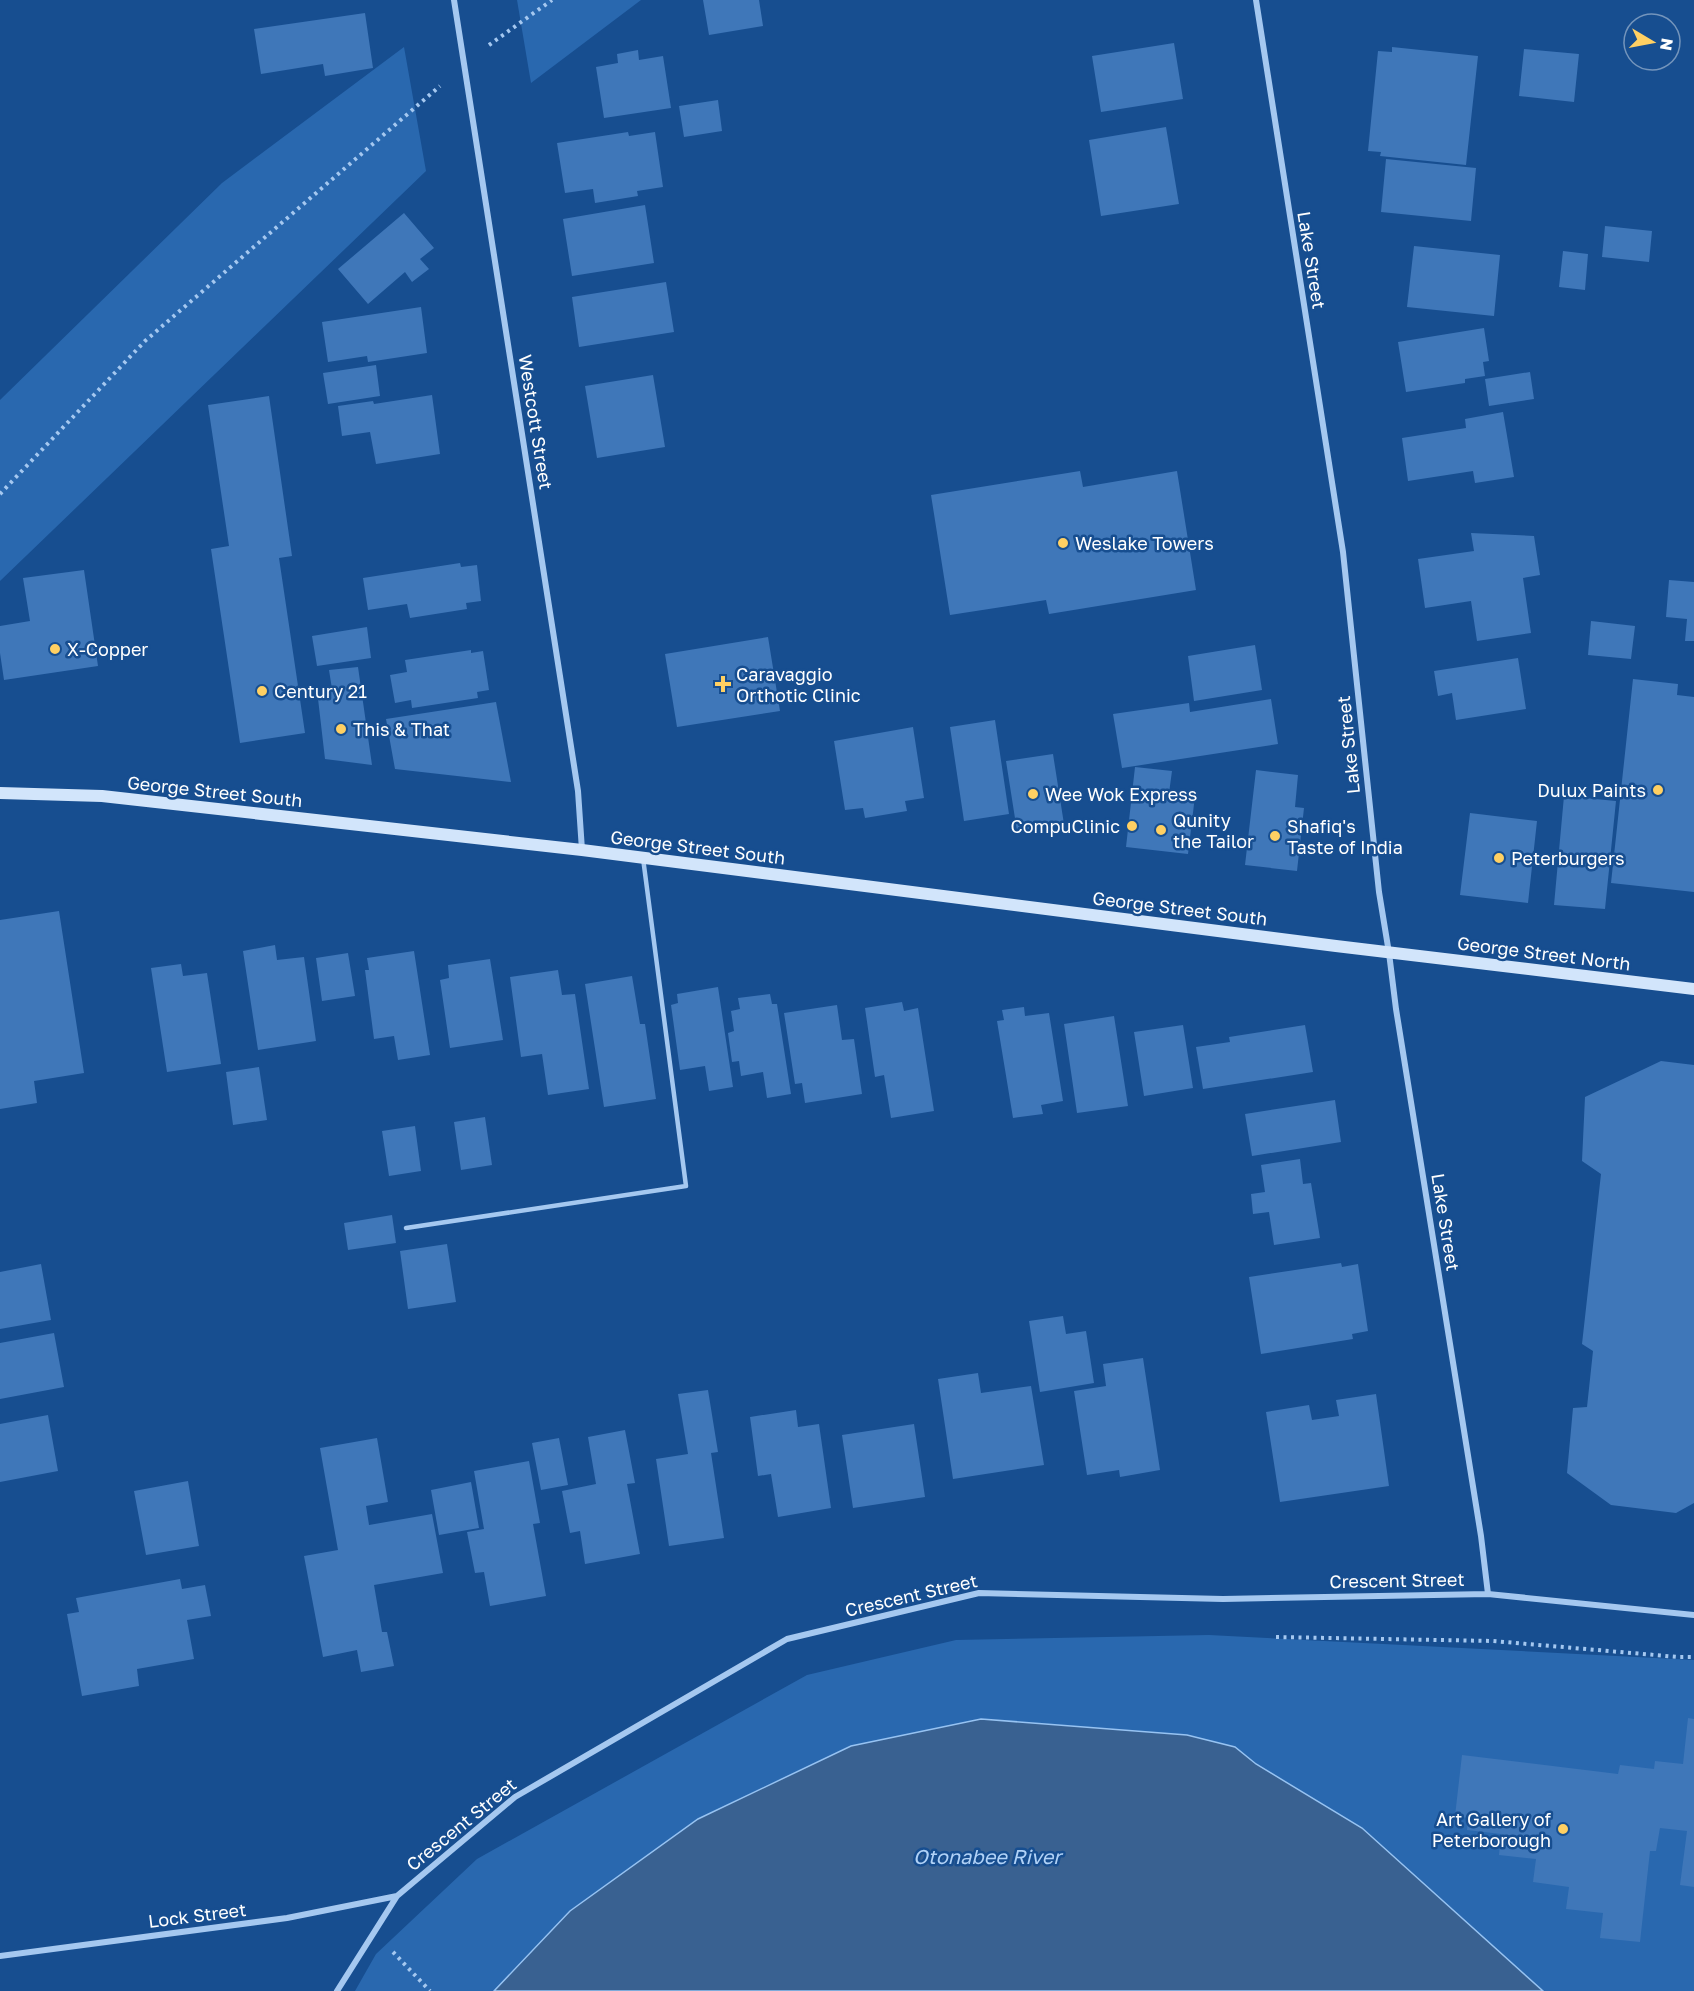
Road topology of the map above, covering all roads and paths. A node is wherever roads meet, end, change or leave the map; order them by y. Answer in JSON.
{"nodes":[{"id":1,"x":454,"y":0,"type":"edge"},
{"id":2,"x":552,"y":0,"type":"edge"},
{"id":3,"x":1256,"y":0,"type":"edge"},
{"id":4,"x":465,"y":66,"type":"junction"},
{"id":5,"x":0,"y":494,"type":"edge"},
{"id":6,"x":0,"y":793,"type":"edge"},
{"id":7,"x":582,"y":850,"type":"junction"},
{"id":8,"x":643,"y":858,"type":"junction"},
{"id":9,"x":1389,"y":952,"type":"junction"},
{"id":10,"x":1694,"y":989,"type":"edge"},
{"id":11,"x":406,"y":1228,"type":"dead end"},
{"id":12,"x":1488,"y":1594,"type":"junction"},
{"id":13,"x":1694,"y":1615,"type":"edge"},
{"id":14,"x":1276,"y":1637,"type":"dead end"},
{"id":15,"x":1694,"y":1657,"type":"edge"},
{"id":16,"x":397,"y":1896,"type":"junction"},
{"id":17,"x":374,"y":1932,"type":"junction"},
{"id":18,"x":0,"y":1956,"type":"edge"},
{"id":19,"x":337,"y":1991,"type":"edge"},
{"id":20,"x":430,"y":1991,"type":"edge"}],
"edges":[{"from":1,"to":4,"type":"street","name":"Westcott Street"},
{"from":2,"to":4,"type":"path"},
{"from":3,"to":9,"type":"street","name":"Lake Street"},
{"from":4,"to":5,"type":"path"},
{"from":4,"to":7,"type":"street","name":"Westcott Street"},
{"from":6,"to":7,"type":"main road","name":"George Street South"},
{"from":7,"to":8,"type":"main road","name":"George Street South"},
{"from":8,"to":9,"type":"main road","name":"George Street South"},
{"from":8,"to":11,"type":"lane"},
{"from":9,"to":10,"type":"main road","name":"George Street North"},
{"from":9,"to":12,"type":"street","name":"Lake Street"},
{"from":12,"to":13,"type":"street","name":"Crescent Street"},
{"from":12,"to":16,"type":"street","name":"Crescent Street"},
{"from":14,"to":15,"type":"path"},
{"from":16,"to":17,"type":"street","name":"Crescent Street"},
{"from":16,"to":18,"type":"street","name":"Lock Street"},
{"from":17,"to":19,"type":"street","name":"Crescent Street"},
{"from":17,"to":20,"type":"path"}]}
